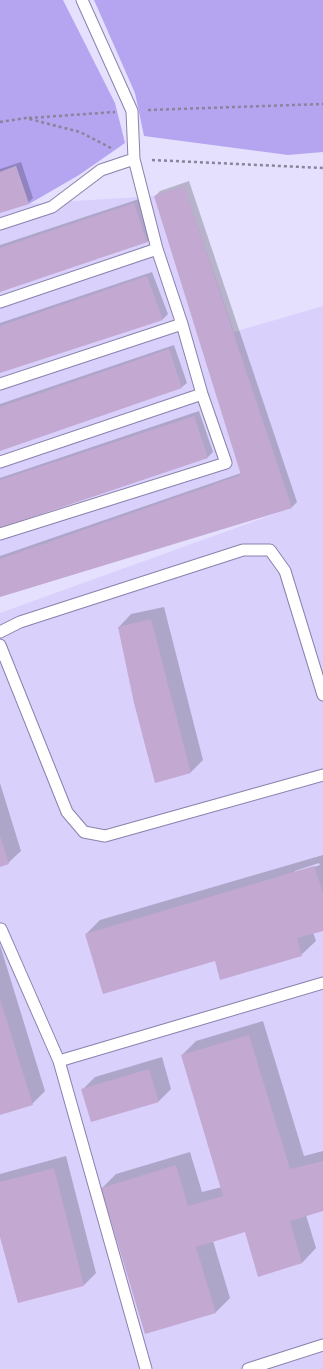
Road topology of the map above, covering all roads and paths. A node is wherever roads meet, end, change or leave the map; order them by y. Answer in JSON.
{"nodes":[{"id":1,"x":82,"y":0,"type":"edge"},
{"id":2,"x":323,"y":104,"type":"edge"},
{"id":3,"x":132,"y":111,"type":"junction"},
{"id":4,"x":26,"y":118,"type":"junction"},
{"id":5,"x":0,"y":122,"type":"edge"},
{"id":6,"x":134,"y":159,"type":"junction"},
{"id":7,"x":323,"y":168,"type":"edge"},
{"id":8,"x":0,"y":224,"type":"edge"},
{"id":9,"x":157,"y":249,"type":"junction"},
{"id":10,"x":0,"y":302,"type":"edge"},
{"id":11,"x":182,"y":324,"type":"junction"},
{"id":12,"x":0,"y":384,"type":"edge"},
{"id":13,"x":202,"y":394,"type":"junction"},
{"id":14,"x":0,"y":462,"type":"edge"},
{"id":15,"x":0,"y":534,"type":"edge"},
{"id":16,"x":0,"y":632,"type":"edge"},
{"id":17,"x":0,"y":645,"type":"edge"},
{"id":18,"x":323,"y":695,"type":"edge"},
{"id":19,"x":323,"y":775,"type":"edge"},
{"id":20,"x":1,"y":929,"type":"dead end"},
{"id":21,"x":323,"y":983,"type":"edge"},
{"id":22,"x":59,"y":1062,"type":"junction"},
{"id":23,"x":323,"y":1346,"type":"edge"},
{"id":24,"x":146,"y":1369,"type":"edge"},
{"id":25,"x":248,"y":1369,"type":"edge"}],
"edges":[{"from":1,"to":3,"type":"lane"},
{"from":2,"to":3,"type":"path"},
{"from":3,"to":4,"type":"path"},
{"from":3,"to":6,"type":"lane"},
{"from":4,"to":5,"type":"path"},
{"from":4,"to":6,"type":"path"},
{"from":6,"to":7,"type":"path"},
{"from":6,"to":8,"type":"lane"},
{"from":6,"to":9,"type":"lane"},
{"from":9,"to":10,"type":"lane"},
{"from":9,"to":11,"type":"lane"},
{"from":11,"to":12,"type":"lane"},
{"from":11,"to":13,"type":"lane"},
{"from":13,"to":14,"type":"lane"},
{"from":13,"to":15,"type":"lane"},
{"from":16,"to":18,"type":"lane"},
{"from":17,"to":19,"type":"lane"},
{"from":20,"to":22,"type":"lane"},
{"from":21,"to":22,"type":"lane"},
{"from":22,"to":24,"type":"lane"},
{"from":23,"to":25,"type":"lane"}]}
